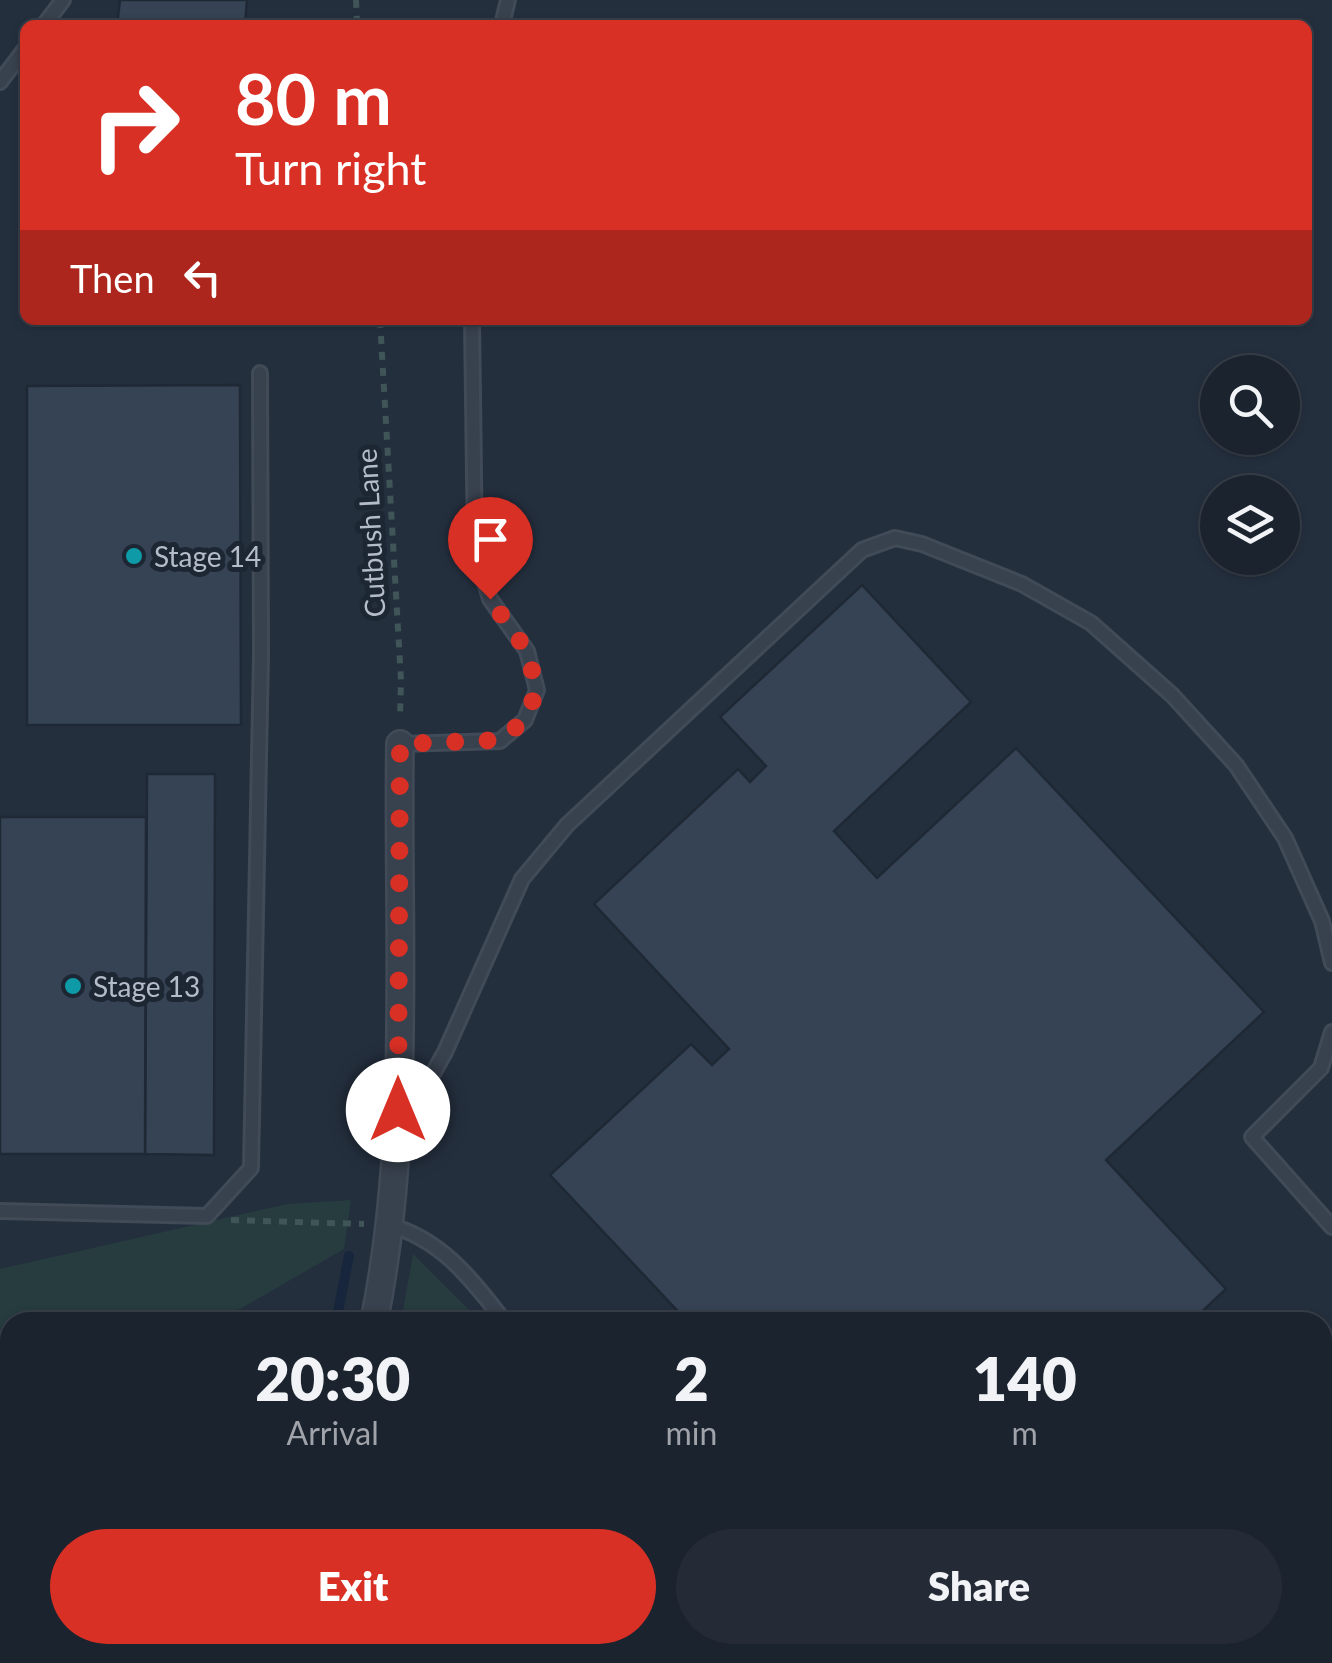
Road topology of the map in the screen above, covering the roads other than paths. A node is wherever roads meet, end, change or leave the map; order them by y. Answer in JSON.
{"nodes":[{"id":1,"x":63,"y":0,"type":"edge"},
{"id":2,"x":48,"y":20,"type":"edge"},
{"id":3,"x":20,"y":56,"type":"edge"},
{"id":4,"x":0,"y":82,"type":"edge"},
{"id":5,"x":472,"y":325,"type":"edge"},
{"id":6,"x":260,"y":373,"type":"dead end"},
{"id":7,"x":400,"y":744,"type":"joint"},
{"id":8,"x":1332,"y":963,"type":"edge"},
{"id":9,"x":1332,"y":1032,"type":"edge"},
{"id":10,"x":398,"y":1110,"type":"junction"},
{"id":11,"x":0,"y":1211,"type":"edge"},
{"id":12,"x":388,"y":1225,"type":"junction"},
{"id":13,"x":1332,"y":1227,"type":"edge"},
{"id":14,"x":375,"y":1312,"type":"edge"},
{"id":15,"x":497,"y":1312,"type":"edge"}],
"edges":[{"from":1,"to":2,"type":"lane"},
{"from":3,"to":4,"type":"lane"},
{"from":5,"to":7,"type":"lane"},
{"from":6,"to":11,"type":"lane"},
{"from":7,"to":10,"type":"street"},
{"from":8,"to":10,"type":"lane"},
{"from":9,"to":13,"type":"lane"},
{"from":10,"to":12,"type":"street"},
{"from":12,"to":14,"type":"street"},
{"from":12,"to":15,"type":"lane"}]}
